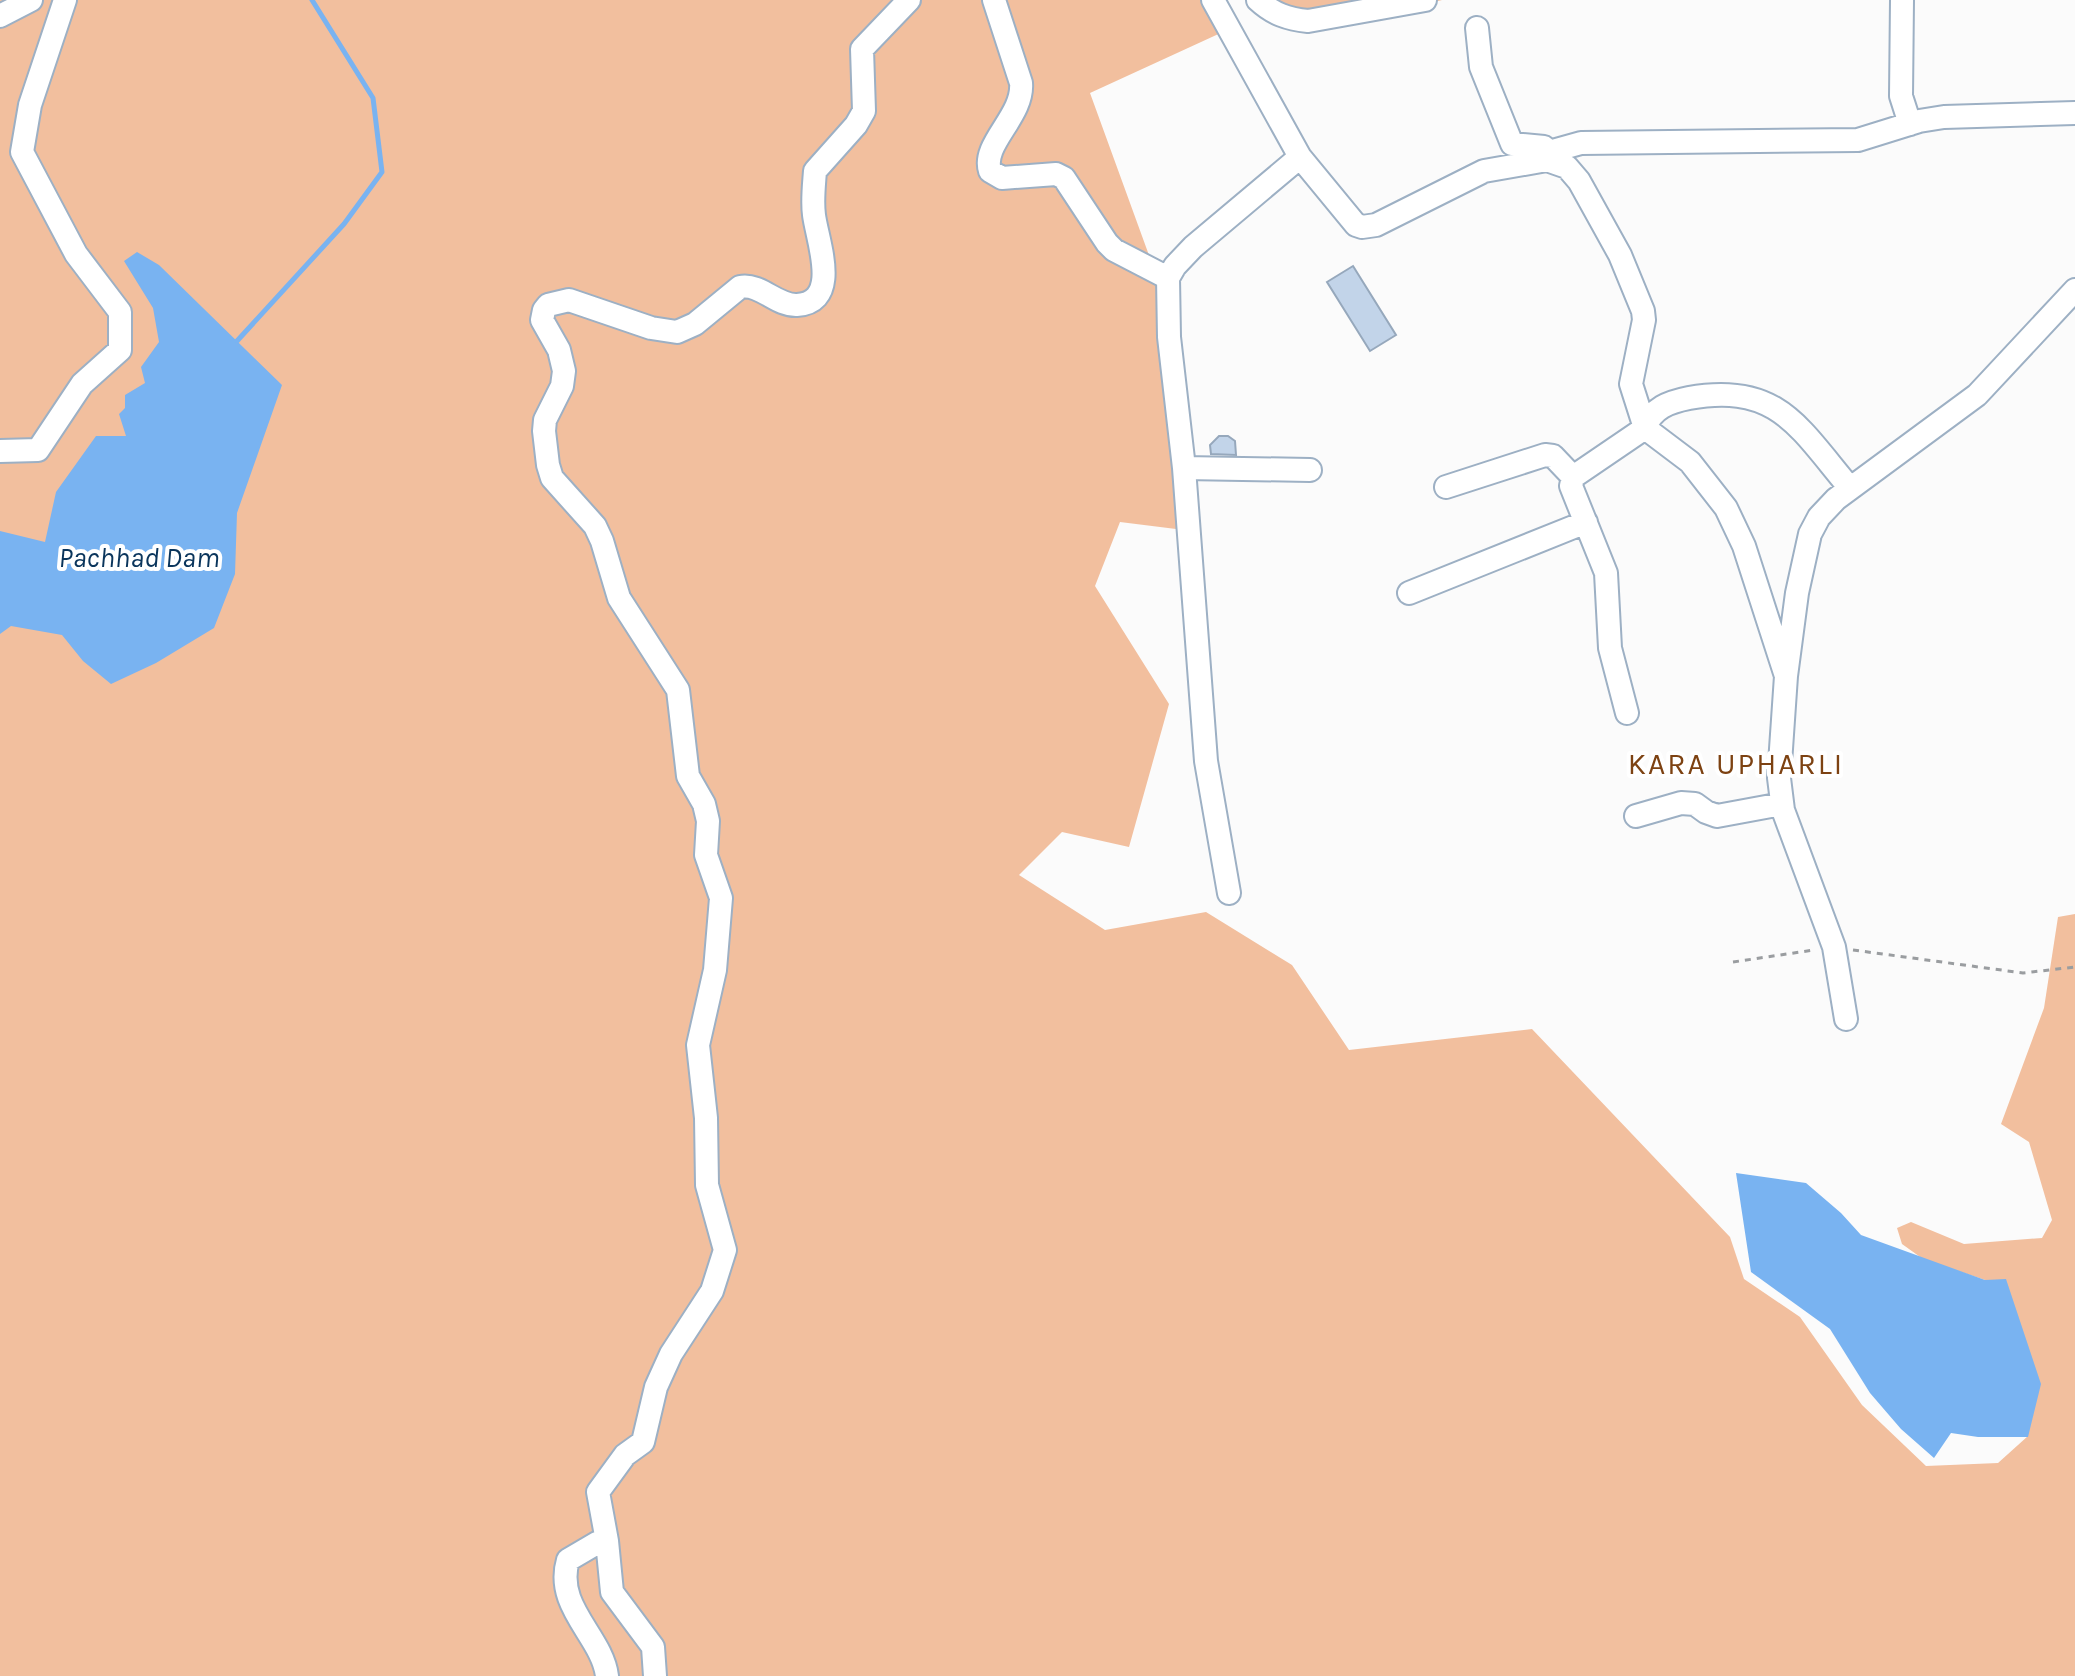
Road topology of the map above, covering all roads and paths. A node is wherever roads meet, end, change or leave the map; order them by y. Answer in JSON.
{"nodes":[{"id":1,"x":31,"y":0,"type":"edge"},
{"id":2,"x":65,"y":0,"type":"edge"},
{"id":3,"x":909,"y":0,"type":"edge"},
{"id":4,"x":994,"y":0,"type":"edge"},
{"id":5,"x":1213,"y":0,"type":"edge"},
{"id":6,"x":1258,"y":0,"type":"edge"},
{"id":7,"x":1425,"y":0,"type":"edge"},
{"id":8,"x":1902,"y":0,"type":"edge"},
{"id":9,"x":0,"y":16,"type":"edge"},
{"id":10,"x":1477,"y":28,"type":"dead end"},
{"id":11,"x":2075,"y":113,"type":"edge"},
{"id":12,"x":1910,"y":124,"type":"junction"},
{"id":13,"x":1300,"y":157,"type":"junction"},
{"id":14,"x":1549,"y":157,"type":"junction"},
{"id":15,"x":1168,"y":278,"type":"junction"},
{"id":16,"x":2075,"y":290,"type":"edge"},
{"id":17,"x":1645,"y":428,"type":"junction"},
{"id":18,"x":0,"y":451,"type":"edge"},
{"id":19,"x":1184,"y":468,"type":"junction"},
{"id":20,"x":1310,"y":470,"type":"dead end"},
{"id":21,"x":1573,"y":477,"type":"junction"},
{"id":22,"x":1446,"y":487,"type":"dead end"},
{"id":23,"x":1850,"y":488,"type":"junction"},
{"id":24,"x":1586,"y":522,"type":"junction"},
{"id":25,"x":1409,"y":593,"type":"dead end"},
{"id":26,"x":1786,"y":676,"type":"junction"},
{"id":27,"x":1627,"y":713,"type":"dead end"},
{"id":28,"x":1782,"y":804,"type":"junction"},
{"id":29,"x":1636,"y":816,"type":"dead end"},
{"id":30,"x":1229,"y":893,"type":"dead end"},
{"id":31,"x":1834,"y":947,"type":"junction"},
{"id":32,"x":1733,"y":962,"type":"dead end"},
{"id":33,"x":2075,"y":967,"type":"edge"},
{"id":34,"x":1846,"y":1019,"type":"dead end"},
{"id":35,"x":607,"y":1541,"type":"junction"},
{"id":36,"x":607,"y":1676,"type":"edge"},
{"id":37,"x":655,"y":1676,"type":"edge"}],
"edges":[{"from":1,"to":9,"type":"street"},
{"from":2,"to":18,"type":"street"},
{"from":3,"to":35,"type":"street"},
{"from":4,"to":15,"type":"street"},
{"from":5,"to":13,"type":"street"},
{"from":6,"to":7,"type":"street"},
{"from":8,"to":12,"type":"street"},
{"from":10,"to":14,"type":"street"},
{"from":11,"to":12,"type":"street"},
{"from":12,"to":14,"type":"street"},
{"from":13,"to":14,"type":"street"},
{"from":13,"to":15,"type":"street"},
{"from":14,"to":17,"type":"street"},
{"from":15,"to":19,"type":"street"},
{"from":16,"to":23,"type":"street"},
{"from":17,"to":21,"type":"street"},
{"from":17,"to":23,"type":"street"},
{"from":17,"to":26,"type":"street"},
{"from":19,"to":20,"type":"street"},
{"from":19,"to":30,"type":"street"},
{"from":21,"to":22,"type":"street"},
{"from":21,"to":24,"type":"street"},
{"from":23,"to":26,"type":"street"},
{"from":24,"to":25,"type":"street"},
{"from":24,"to":27,"type":"street"},
{"from":26,"to":28,"type":"street"},
{"from":28,"to":29,"type":"street"},
{"from":28,"to":31,"type":"street"},
{"from":31,"to":32,"type":"path"},
{"from":31,"to":33,"type":"path"},
{"from":31,"to":34,"type":"street"},
{"from":35,"to":36,"type":"street"},
{"from":35,"to":37,"type":"street"}]}
